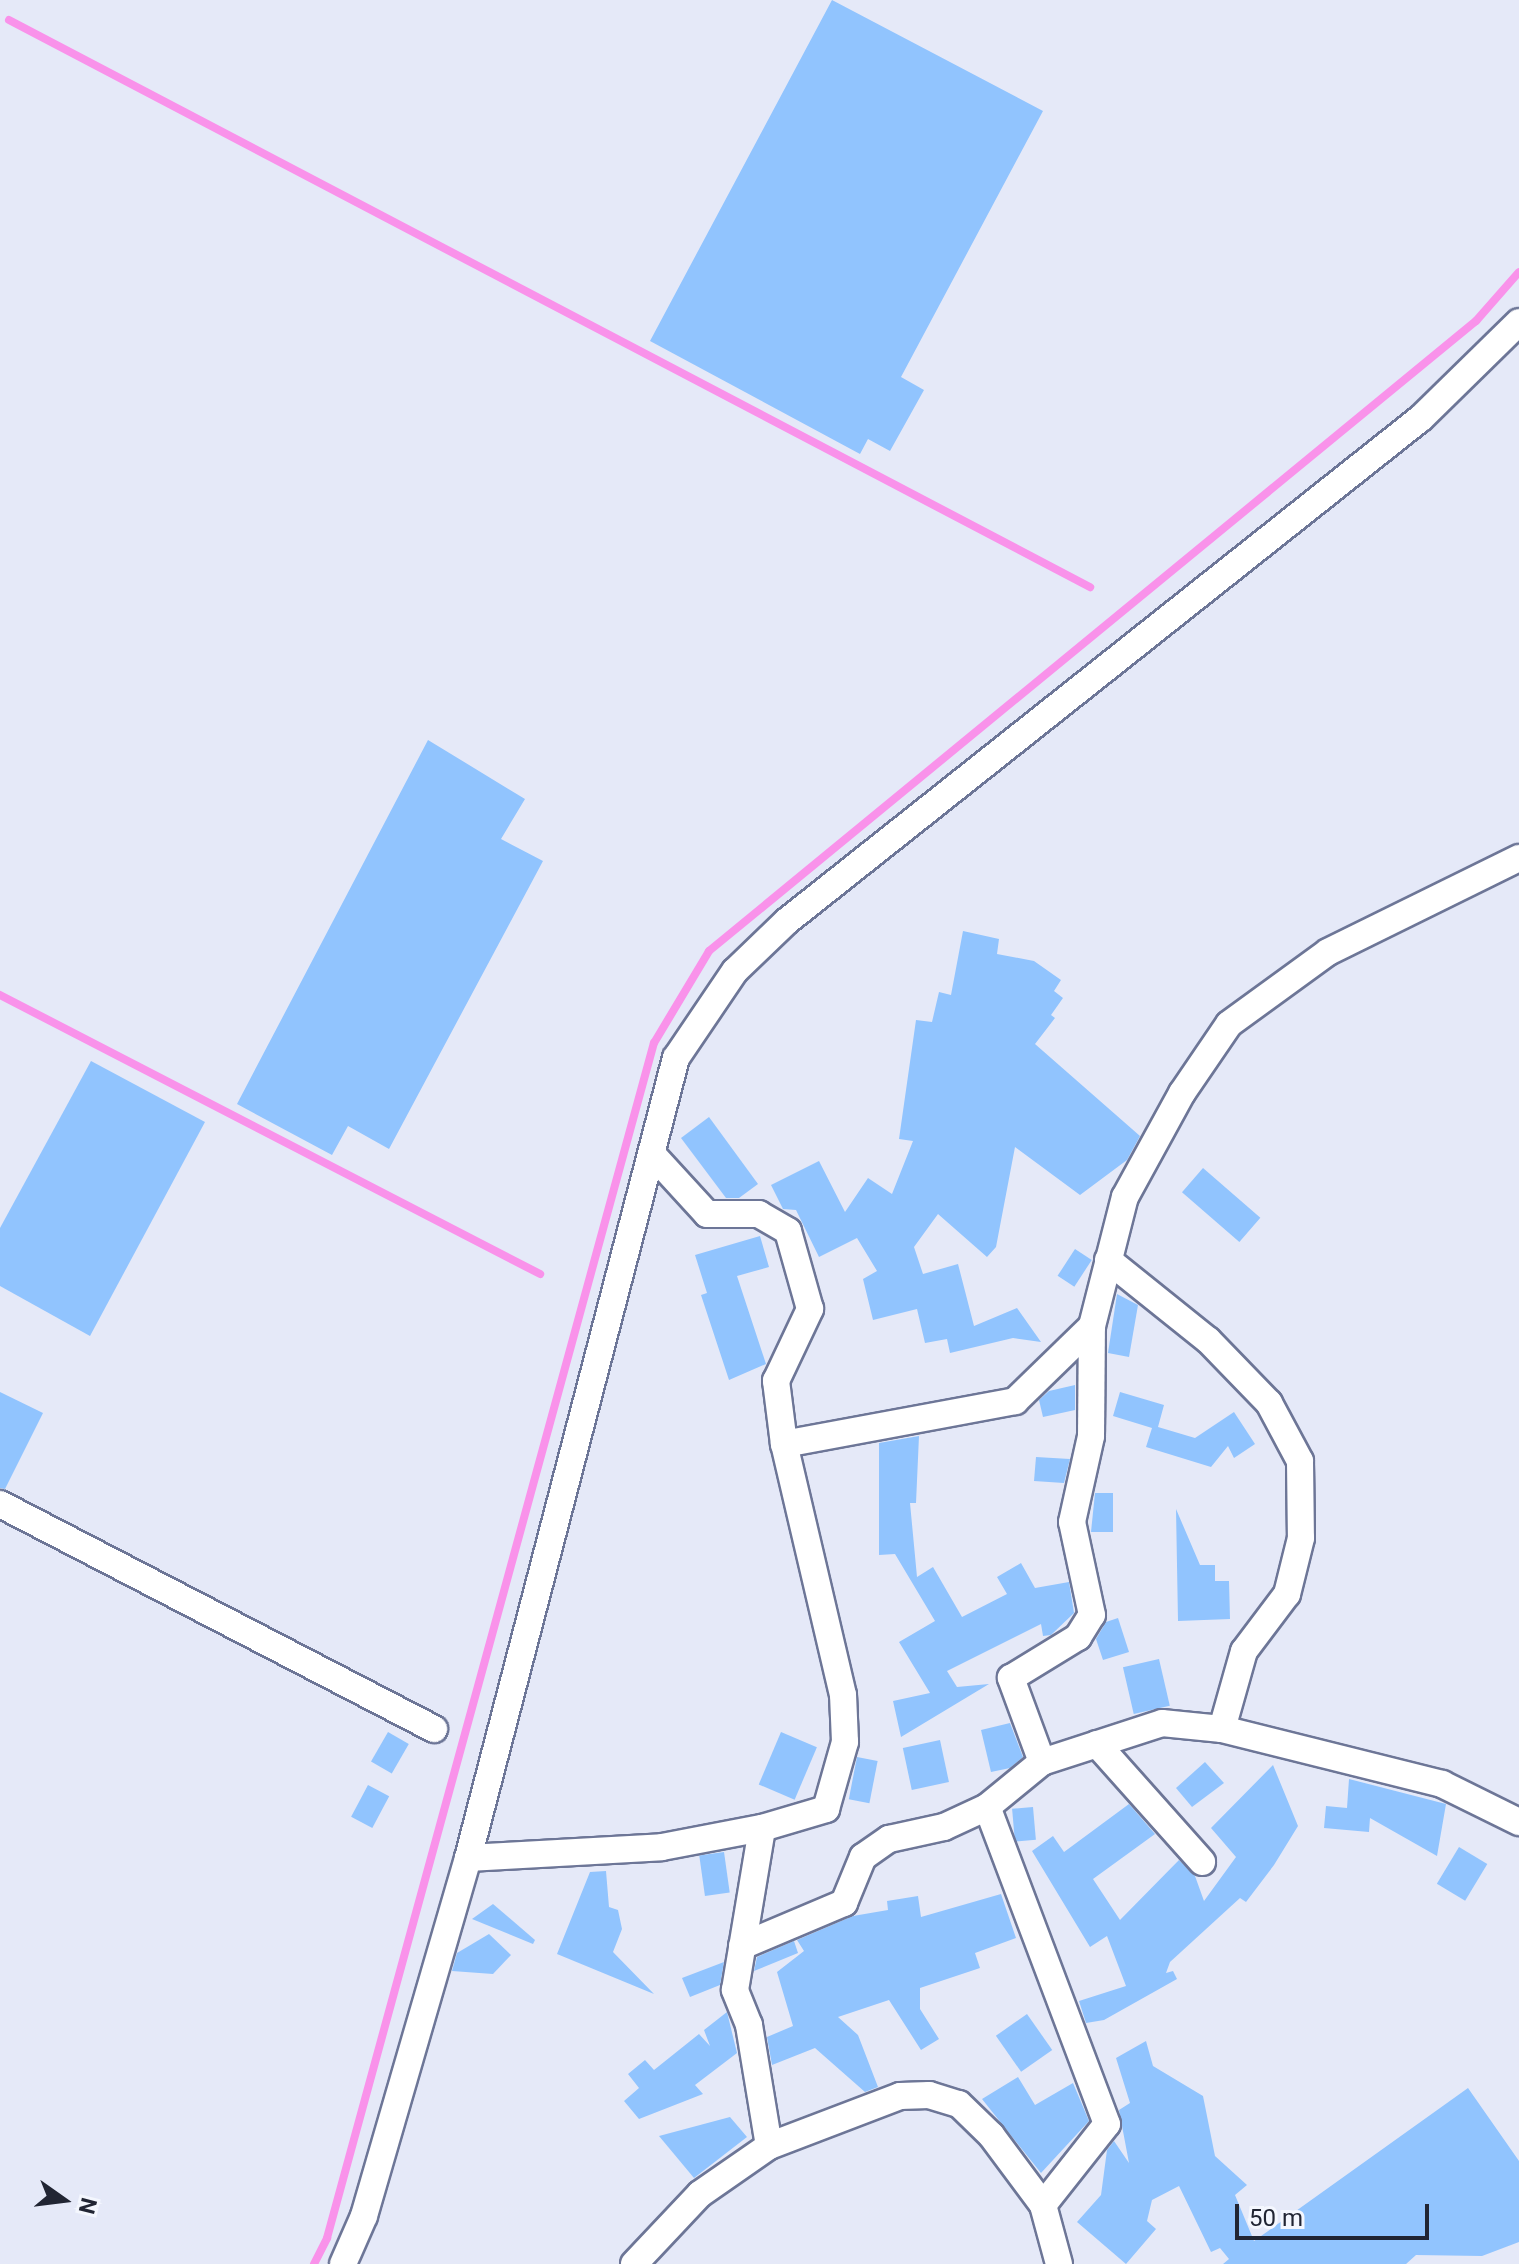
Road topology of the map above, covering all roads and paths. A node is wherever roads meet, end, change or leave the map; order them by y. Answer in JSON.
{"nodes":[{"id":1,"x":1519,"y":322,"type":"edge"},
{"id":2,"x":1519,"y":858,"type":"edge"},
{"id":3,"x":653,"y":1155,"type":"junction"},
{"id":4,"x":1108,"y":1260,"type":"junction"},
{"id":5,"x":1092,"y":1326,"type":"junction"},
{"id":6,"x":784,"y":1444,"type":"junction"},
{"id":7,"x":0,"y":1504,"type":"edge"},
{"id":8,"x":434,"y":1729,"type":"dead end"},
{"id":9,"x":1222,"y":1729,"type":"junction"},
{"id":10,"x":1097,"y":1744,"type":"junction"},
{"id":11,"x":1042,"y":1762,"type":"junction"},
{"id":12,"x":987,"y":1807,"type":"junction"},
{"id":13,"x":1519,"y":1822,"type":"edge"},
{"id":14,"x":762,"y":1828,"type":"junction"},
{"id":15,"x":468,"y":1858,"type":"junction"},
{"id":16,"x":1202,"y":1862,"type":"dead end"},
{"id":17,"x":742,"y":1946,"type":"junction"},
{"id":18,"x":769,"y":2146,"type":"junction"},
{"id":19,"x":1043,"y":2205,"type":"junction"},
{"id":20,"x":343,"y":2264,"type":"edge"},
{"id":21,"x":634,"y":2264,"type":"edge"},
{"id":22,"x":1059,"y":2264,"type":"edge"}],
"edges":[{"from":1,"to":3,"type":"street"},
{"from":2,"to":4,"type":"street"},
{"from":3,"to":6,"type":"street"},
{"from":3,"to":15,"type":"street"},
{"from":4,"to":5,"type":"street"},
{"from":4,"to":9,"type":"street"},
{"from":5,"to":6,"type":"street"},
{"from":5,"to":11,"type":"street"},
{"from":6,"to":14,"type":"street"},
{"from":7,"to":8,"type":"street"},
{"from":9,"to":10,"type":"street"},
{"from":9,"to":13,"type":"street"},
{"from":10,"to":11,"type":"street"},
{"from":10,"to":16,"type":"street"},
{"from":11,"to":12,"type":"street"},
{"from":12,"to":17,"type":"street"},
{"from":12,"to":19,"type":"street"},
{"from":14,"to":15,"type":"street"},
{"from":14,"to":17,"type":"street"},
{"from":15,"to":20,"type":"street"},
{"from":17,"to":18,"type":"street"},
{"from":18,"to":19,"type":"street"},
{"from":18,"to":21,"type":"street"},
{"from":19,"to":22,"type":"street"}]}
